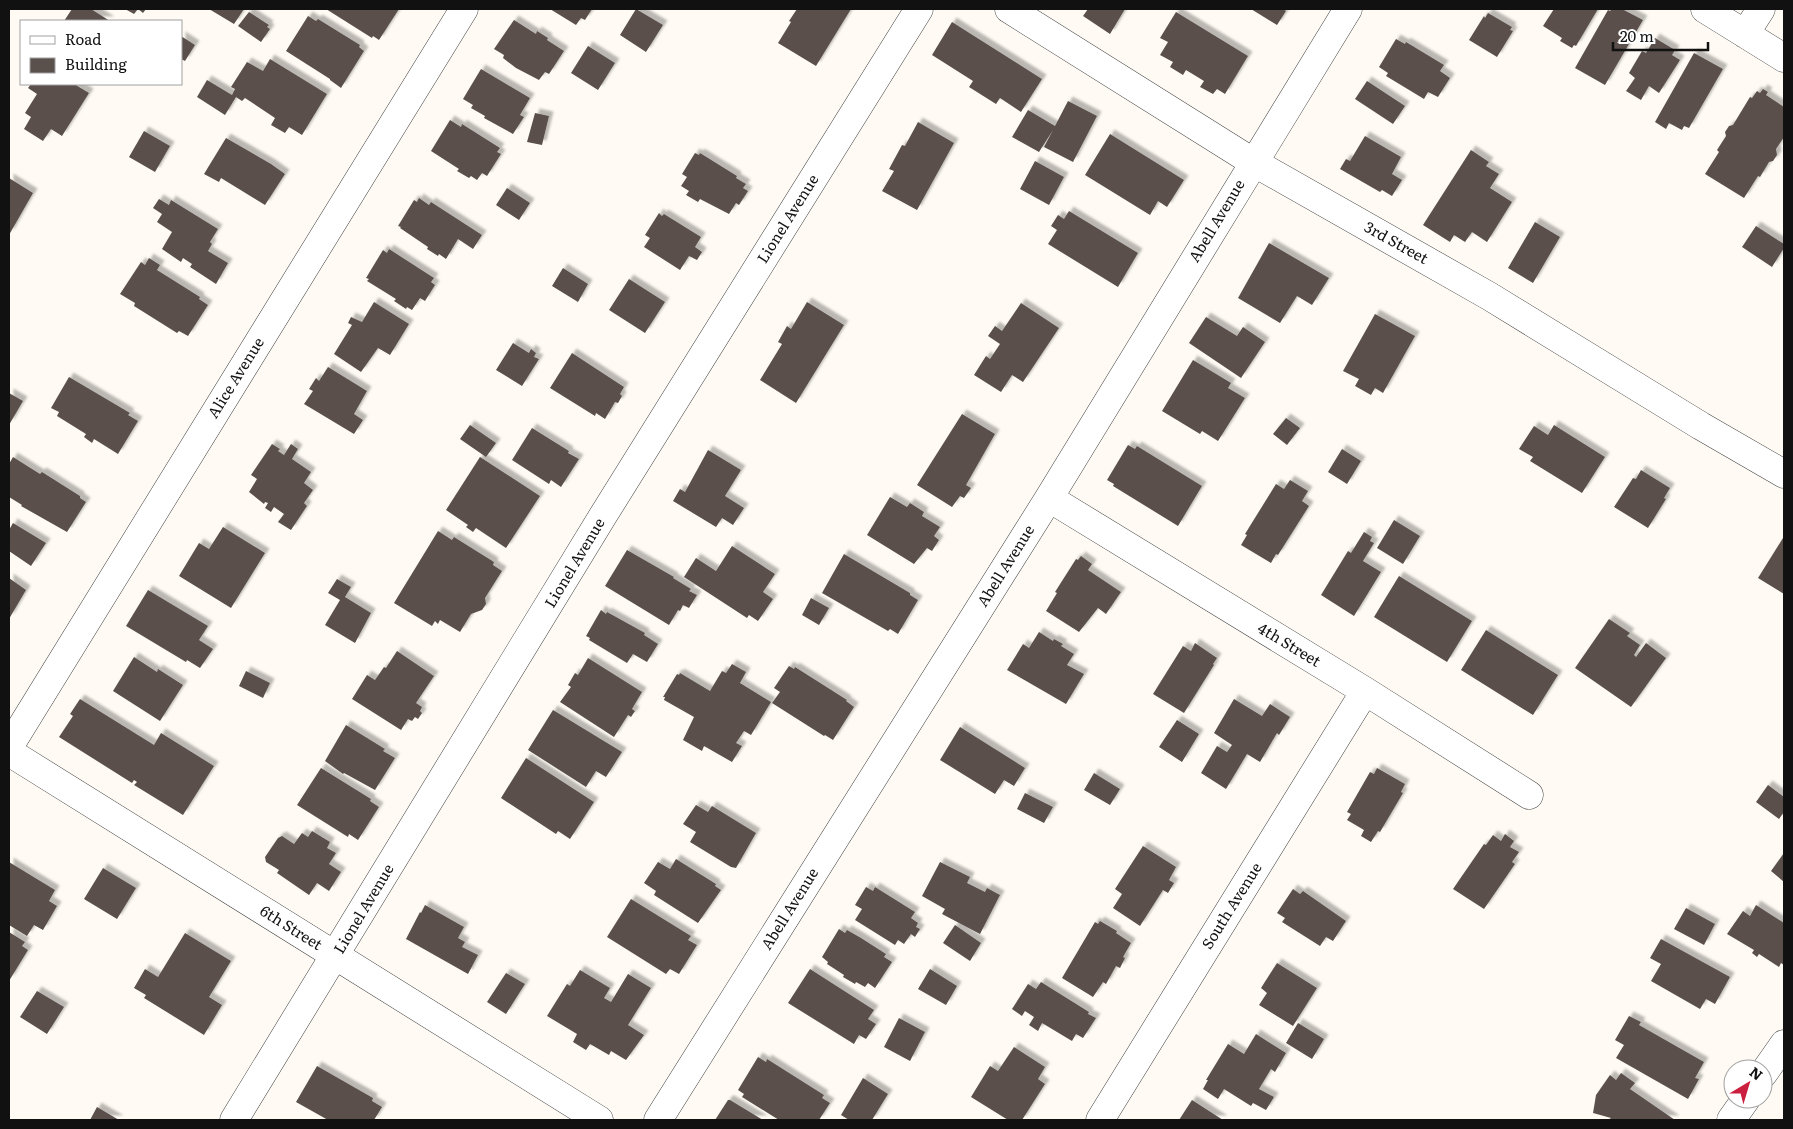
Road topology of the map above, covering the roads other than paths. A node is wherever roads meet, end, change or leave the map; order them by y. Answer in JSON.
{"nodes":[{"id":1,"x":464,"y":9,"type":"edge"},
{"id":2,"x":919,"y":9,"type":"edge"},
{"id":3,"x":1009,"y":9,"type":"edge"},
{"id":4,"x":1348,"y":9,"type":"edge"},
{"id":5,"x":1705,"y":9,"type":"edge"},
{"id":6,"x":1761,"y":9,"type":"edge"},
{"id":7,"x":1745,"y":34,"type":"junction"},
{"id":8,"x":1784,"y":58,"type":"edge"},
{"id":9,"x":1253,"y":162,"type":"junction"},
{"id":10,"x":1784,"y":474,"type":"edge"},
{"id":11,"x":1048,"y":498,"type":"junction"},
{"id":12,"x":1364,"y":691,"type":"junction"},
{"id":13,"x":9,"y":747,"type":"edge"},
{"id":14,"x":9,"y":752,"type":"edge"},
{"id":15,"x":1529,"y":795,"type":"dead end"},
{"id":16,"x":336,"y":956,"type":"junction"},
{"id":17,"x":1784,"y":1044,"type":"edge"},
{"id":18,"x":1773,"y":1060,"type":"edge"},
{"id":19,"x":1739,"y":1109,"type":"edge"},
{"id":20,"x":234,"y":1120,"type":"edge"},
{"id":21,"x":599,"y":1120,"type":"edge"},
{"id":22,"x":658,"y":1120,"type":"edge"},
{"id":23,"x":1100,"y":1120,"type":"edge"},
{"id":24,"x":1731,"y":1120,"type":"edge"}],
"edges":[{"from":1,"to":13,"type":"street","name":"Alice Avenue"},
{"from":2,"to":16,"type":"street","name":"Lionel Avenue"},
{"from":3,"to":9,"type":"street","name":"3rd Street"},
{"from":4,"to":9,"type":"street","name":"Abell Avenue"},
{"from":5,"to":7,"type":"street"},
{"from":6,"to":7,"type":"street"},
{"from":7,"to":8,"type":"street"},
{"from":9,"to":10,"type":"street","name":"3rd Street"},
{"from":9,"to":11,"type":"street","name":"Abell Avenue"},
{"from":11,"to":12,"type":"street","name":"4th Street"},
{"from":11,"to":22,"type":"street","name":"Abell Avenue"},
{"from":12,"to":15,"type":"street","name":"4th Street"},
{"from":12,"to":23,"type":"street","name":"South Avenue"},
{"from":14,"to":16,"type":"street","name":"6th Street"},
{"from":16,"to":20,"type":"street","name":"Lionel Avenue"},
{"from":16,"to":21,"type":"street","name":"6th Street"},
{"from":17,"to":18,"type":"street"},
{"from":19,"to":24,"type":"street"}]}
